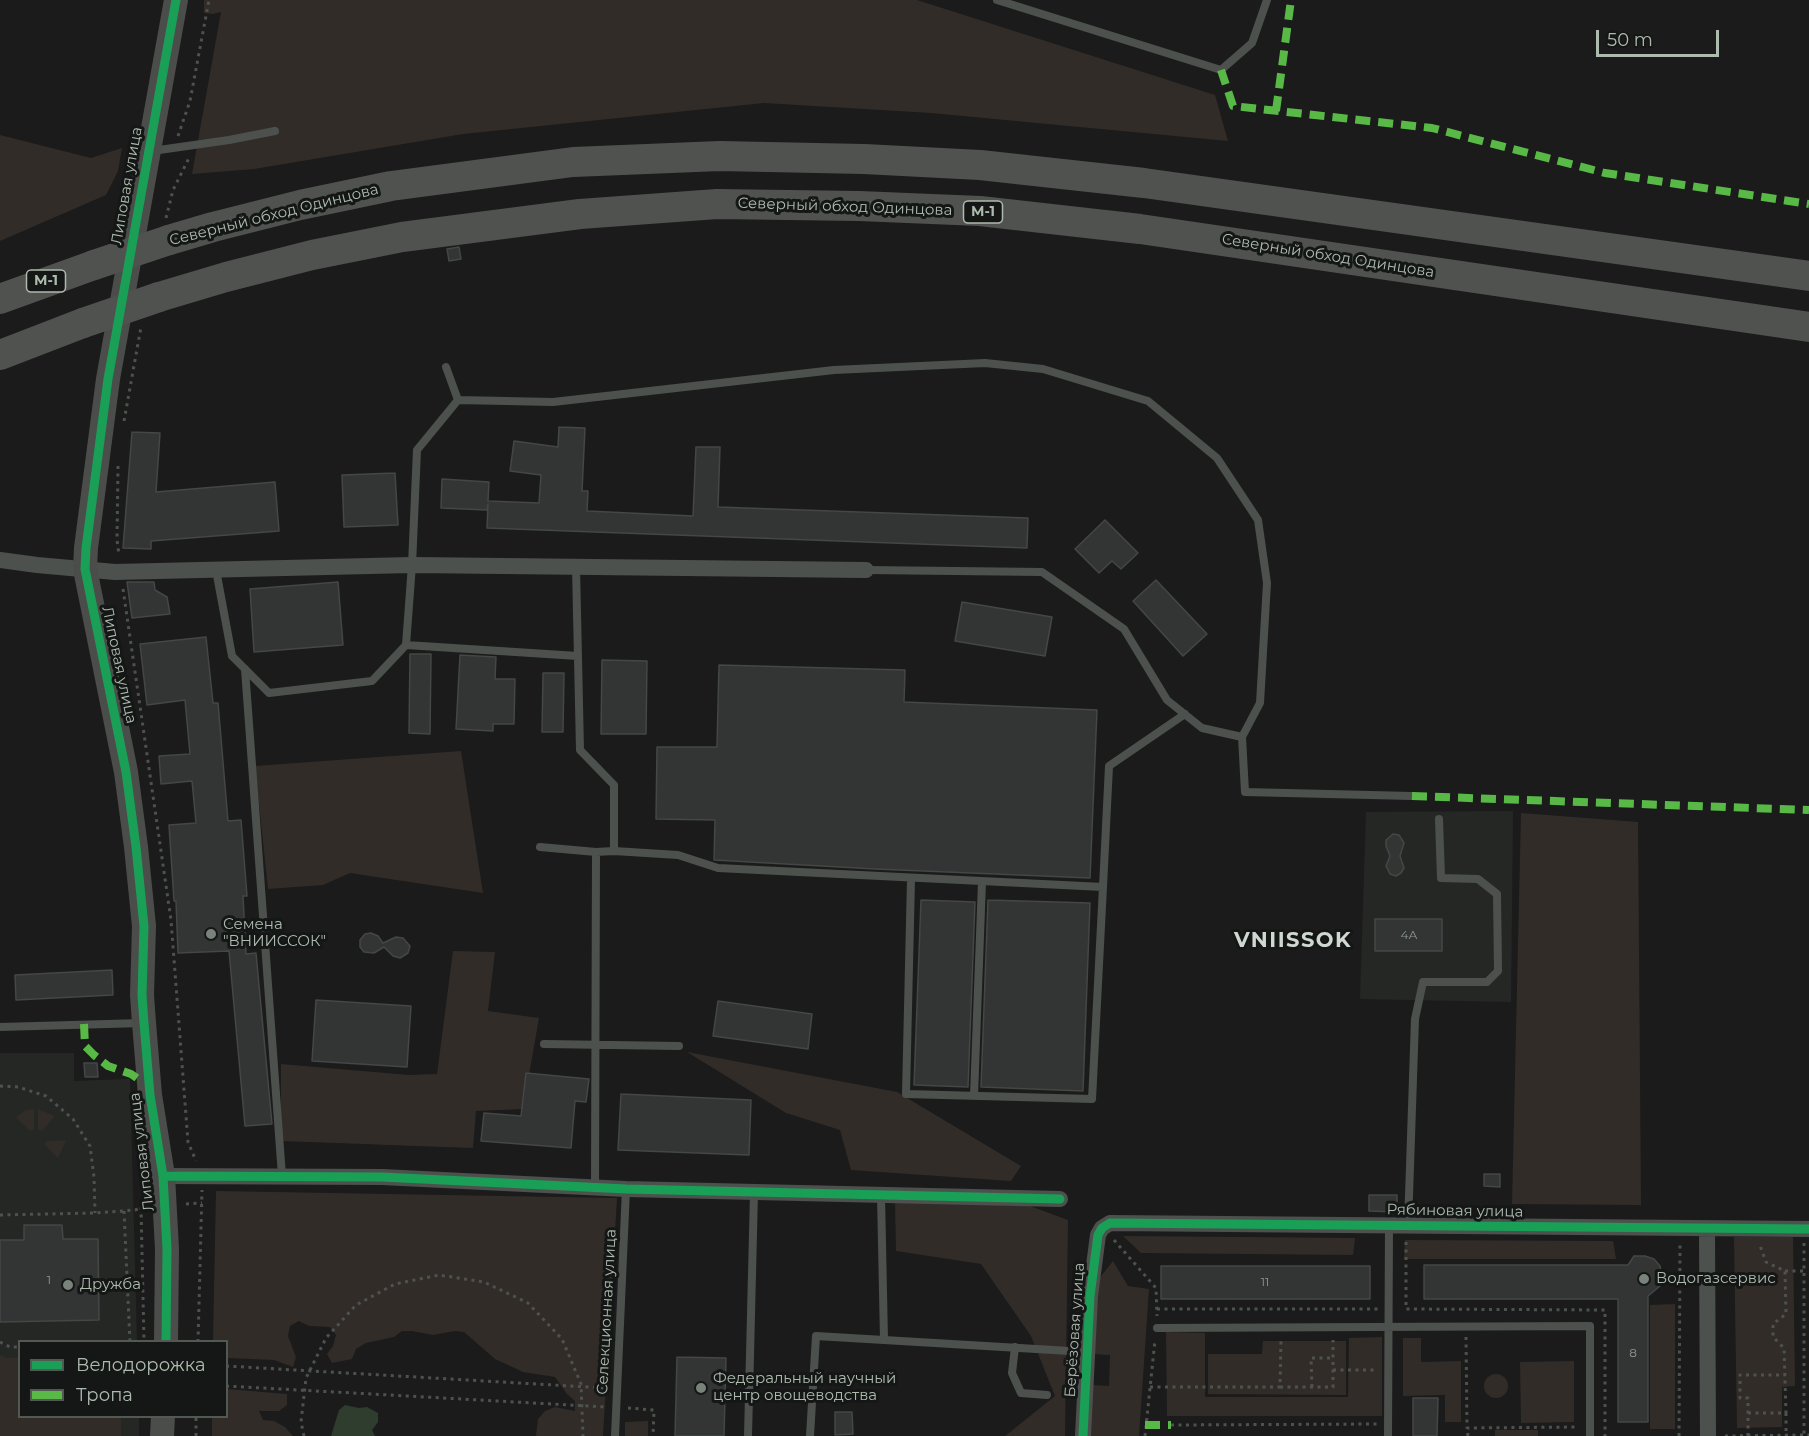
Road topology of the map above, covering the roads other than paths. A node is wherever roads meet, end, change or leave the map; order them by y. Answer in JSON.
{"nodes":[{"id":1,"x":176,"y":0,"type":"edge"},
{"id":2,"x":997,"y":0,"type":"edge"},
{"id":3,"x":1267,"y":0,"type":"edge"},
{"id":4,"x":275,"y":131,"type":"dead end"},
{"id":5,"x":148,"y":152,"type":"junction"},
{"id":6,"x":1809,"y":276,"type":"edge"},
{"id":7,"x":0,"y":299,"type":"edge"},
{"id":8,"x":1809,"y":327,"type":"edge"},
{"id":9,"x":0,"y":355,"type":"edge"},
{"id":10,"x":446,"y":368,"type":"dead end"},
{"id":11,"x":458,"y":400,"type":"junction"},
{"id":12,"x":0,"y":560,"type":"edge"},
{"id":13,"x":412,"y":565,"type":"junction"},
{"id":14,"x":576,"y":567,"type":"junction"},
{"id":15,"x":86,"y":569,"type":"junction"},
{"id":16,"x":216,"y":570,"type":"junction"},
{"id":17,"x":866,"y":570,"type":"joint"},
{"id":18,"x":406,"y":645,"type":"junction"},
{"id":19,"x":578,"y":656,"type":"junction"},
{"id":20,"x":245,"y":669,"type":"junction"},
{"id":21,"x":1185,"y":714,"type":"junction"},
{"id":22,"x":1242,"y":737,"type":"junction"},
{"id":23,"x":1412,"y":796,"type":"dead end"},
{"id":24,"x":1439,"y":819,"type":"dead end"},
{"id":25,"x":540,"y":847,"type":"dead end"},
{"id":26,"x":614,"y":851,"type":"junction"},
{"id":27,"x":596,"y":852,"type":"junction"},
{"id":28,"x":911,"y":879,"type":"junction"},
{"id":29,"x":982,"y":882,"type":"junction"},
{"id":30,"x":1103,"y":887,"type":"junction"},
{"id":31,"x":144,"y":1023,"type":"junction"},
{"id":32,"x":0,"y":1027,"type":"edge"},
{"id":33,"x":544,"y":1044,"type":"dead end"},
{"id":34,"x":596,"y":1045,"type":"junction"},
{"id":35,"x":679,"y":1046,"type":"dead end"},
{"id":36,"x":974,"y":1096,"type":"junction"},
{"id":37,"x":163,"y":1176,"type":"junction"},
{"id":38,"x":282,"y":1176,"type":"junction"},
{"id":39,"x":595,"y":1188,"type":"junction"},
{"id":40,"x":626,"y":1189,"type":"junction"},
{"id":41,"x":754,"y":1193,"type":"junction"},
{"id":42,"x":881,"y":1195,"type":"junction"},
{"id":43,"x":1060,"y":1199,"type":"dead end"},
{"id":44,"x":1389,"y":1225,"type":"junction"},
{"id":45,"x":1408,"y":1225,"type":"junction"},
{"id":46,"x":1102,"y":1228,"type":"joint"},
{"id":47,"x":1806,"y":1229,"type":"edge"},
{"id":48,"x":1707,"y":1232,"type":"junction"},
{"id":49,"x":1388,"y":1327,"type":"junction"},
{"id":50,"x":1157,"y":1328,"type":"dead end"},
{"id":51,"x":166,"y":1340,"type":"edge"},
{"id":52,"x":884,"y":1340,"type":"junction"},
{"id":53,"x":1015,"y":1347,"type":"junction"},
{"id":54,"x":1087,"y":1352,"type":"junction"},
{"id":55,"x":1047,"y":1395,"type":"dead end"},
{"id":56,"x":163,"y":1418,"type":"edge"},
{"id":57,"x":162,"y":1436,"type":"edge"},
{"id":58,"x":615,"y":1436,"type":"edge"},
{"id":59,"x":748,"y":1436,"type":"edge"},
{"id":60,"x":810,"y":1436,"type":"edge"},
{"id":61,"x":1083,"y":1436,"type":"edge"},
{"id":62,"x":1388,"y":1436,"type":"edge"},
{"id":63,"x":1590,"y":1436,"type":"edge"},
{"id":64,"x":1708,"y":1436,"type":"edge"}],
"edges":[{"from":1,"to":5,"type":"street","name":"Липовая улица"},
{"from":2,"to":3,"type":"lane"},
{"from":4,"to":5,"type":"lane"},
{"from":5,"to":15,"type":"street","name":"Липовая улица"},
{"from":6,"to":7,"type":"highway","name":"Северный обход Одинцова","number":"М-1","bridge":true},
{"from":8,"to":9,"type":"highway","name":"Северный обход Одинцова","number":"М-1","bridge":true},
{"from":10,"to":11,"type":"lane"},
{"from":11,"to":13,"type":"lane"},
{"from":11,"to":22,"type":"lane"},
{"from":12,"to":15,"type":"street"},
{"from":13,"to":14,"type":"street"},
{"from":13,"to":16,"type":"street"},
{"from":13,"to":18,"type":"lane"},
{"from":14,"to":17,"type":"street"},
{"from":14,"to":19,"type":"lane"},
{"from":15,"to":16,"type":"street"},
{"from":15,"to":31,"type":"street","name":"Липовая улица"},
{"from":16,"to":20,"type":"lane"},
{"from":17,"to":21,"type":"lane"},
{"from":18,"to":19,"type":"lane"},
{"from":18,"to":20,"type":"lane"},
{"from":19,"to":26,"type":"lane"},
{"from":20,"to":38,"type":"lane"},
{"from":21,"to":22,"type":"lane"},
{"from":21,"to":30,"type":"lane"},
{"from":22,"to":23,"type":"lane"},
{"from":24,"to":45,"type":"lane"},
{"from":25,"to":27,"type":"lane"},
{"from":26,"to":27,"type":"lane"},
{"from":26,"to":28,"type":"lane"},
{"from":27,"to":34,"type":"lane"},
{"from":28,"to":29,"type":"lane"},
{"from":28,"to":36,"type":"lane"},
{"from":29,"to":30,"type":"lane"},
{"from":29,"to":36,"type":"lane"},
{"from":30,"to":36,"type":"lane"},
{"from":31,"to":32,"type":"lane"},
{"from":31,"to":37,"type":"street","name":"Липовая улица"},
{"from":33,"to":34,"type":"lane"},
{"from":34,"to":35,"type":"lane"},
{"from":34,"to":39,"type":"lane"},
{"from":37,"to":38,"type":"street"},
{"from":37,"to":51,"type":"street","name":"Липовая улица"},
{"from":38,"to":39,"type":"street"},
{"from":39,"to":40,"type":"street"},
{"from":40,"to":41,"type":"street"},
{"from":40,"to":58,"type":"lane","name":"Селекционная улица"},
{"from":41,"to":42,"type":"street"},
{"from":41,"to":59,"type":"lane"},
{"from":42,"to":43,"type":"street"},
{"from":42,"to":52,"type":"lane"},
{"from":44,"to":45,"type":"street","name":"Рябиновая улица"},
{"from":44,"to":46,"type":"street","name":"Рябиновая улица"},
{"from":44,"to":49,"type":"lane"},
{"from":45,"to":48,"type":"street","name":"Рябиновая улица"},
{"from":46,"to":54,"type":"street","name":"Берёзовая улица"},
{"from":47,"to":48,"type":"street","name":"Рябиновая улица"},
{"from":48,"to":64,"type":"street"},
{"from":49,"to":50,"type":"lane"},
{"from":49,"to":62,"type":"lane"},
{"from":49,"to":63,"type":"lane"},
{"from":52,"to":53,"type":"lane"},
{"from":52,"to":60,"type":"lane"},
{"from":53,"to":54,"type":"lane"},
{"from":53,"to":55,"type":"lane"},
{"from":54,"to":61,"type":"street","name":"Берёзовая улица"},
{"from":56,"to":57,"type":"street"}]}
